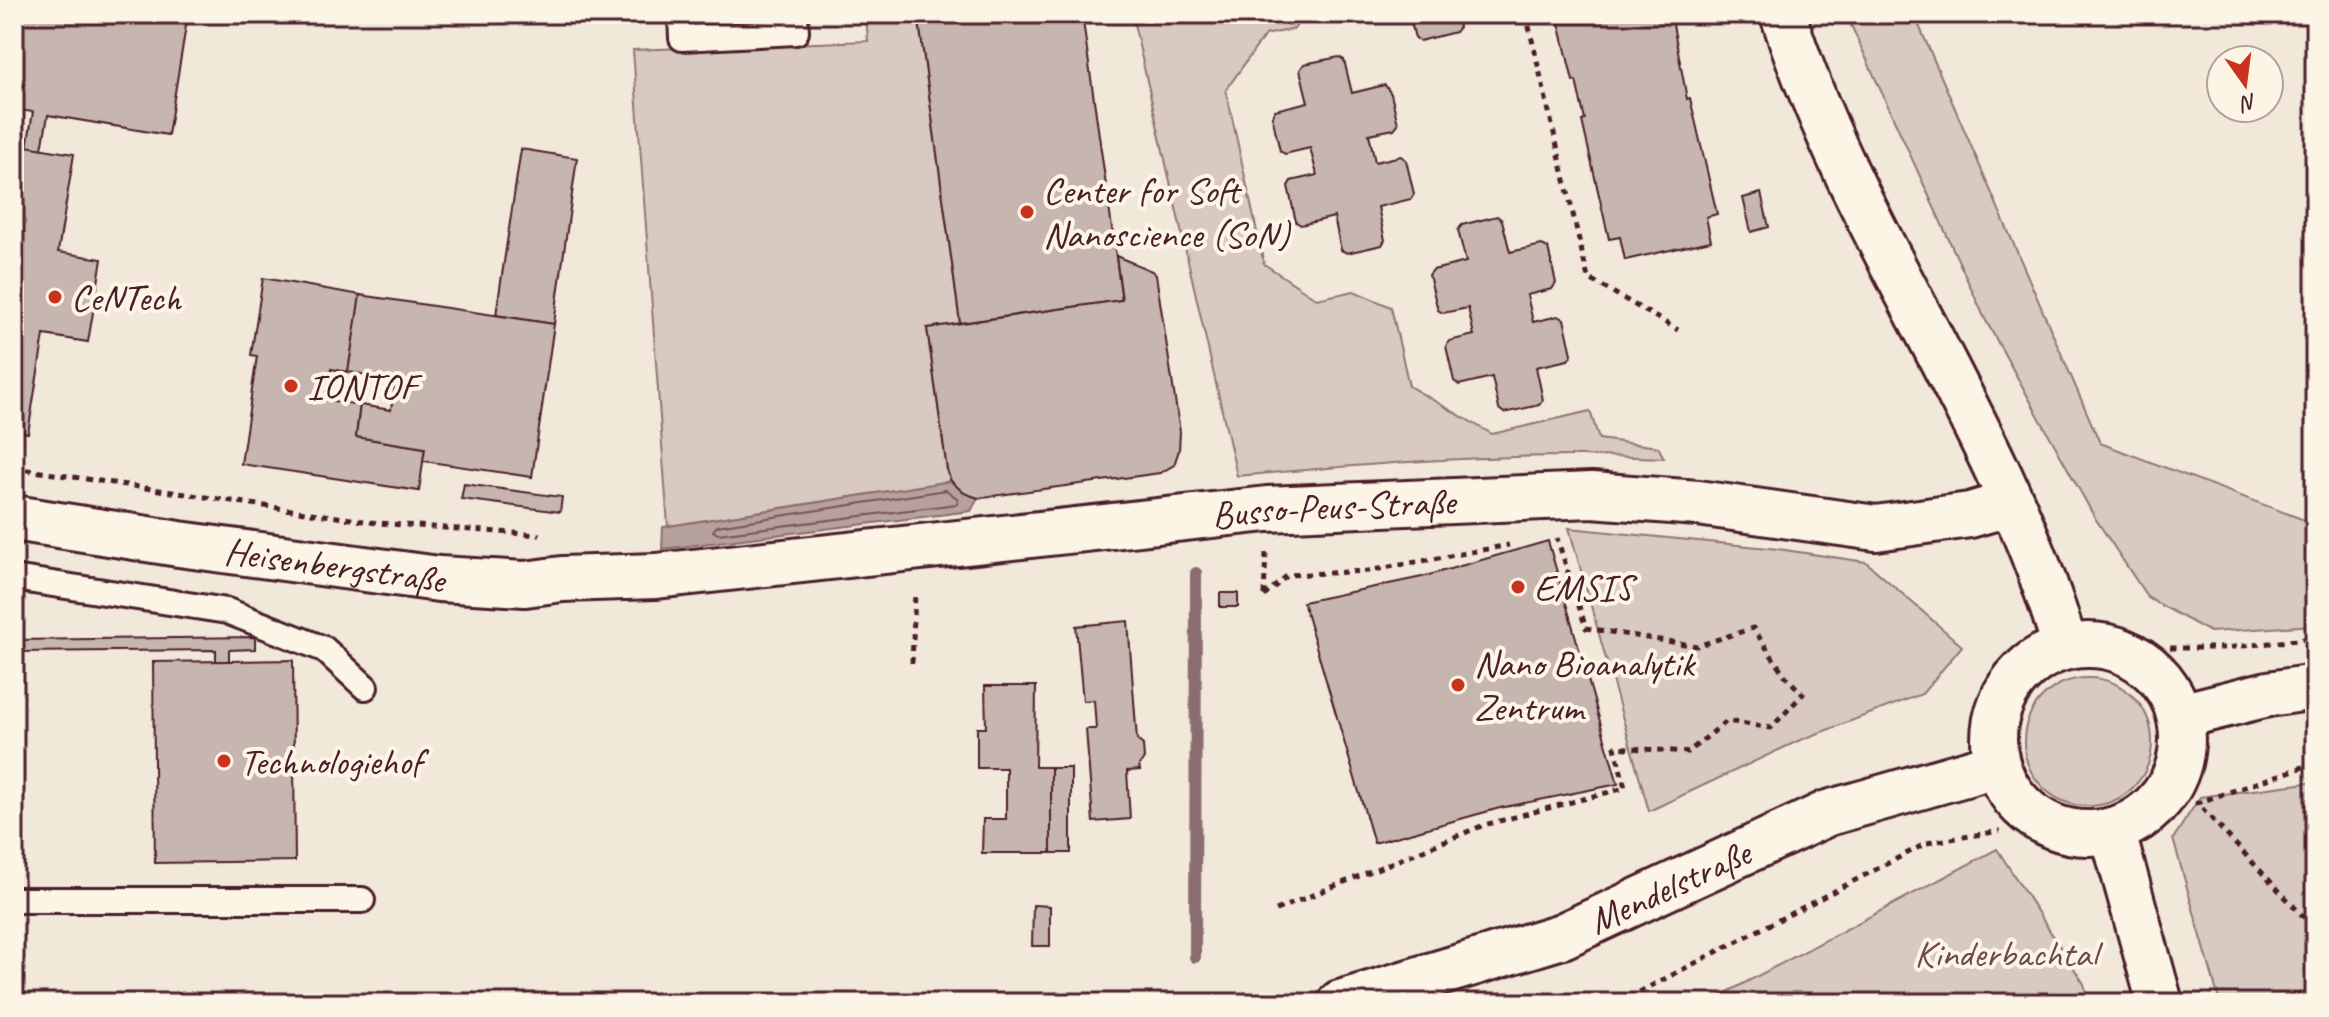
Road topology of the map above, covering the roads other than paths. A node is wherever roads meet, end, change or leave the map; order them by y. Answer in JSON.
{"nodes":[{"id":1,"x":681,"y":14,"type":"edge"},
{"id":2,"x":795,"y":14,"type":"edge"},
{"id":3,"x":1783,"y":14,"type":"edge"},
{"id":4,"x":2011,"y":503,"type":"junction"},
{"id":5,"x":14,"y":518,"type":"edge"},
{"id":6,"x":656,"y":576,"type":"joint"},
{"id":7,"x":14,"y":578,"type":"edge"},
{"id":8,"x":2065,"y":647,"type":"junction"},
{"id":9,"x":365,"y":687,"type":"dead end"},
{"id":10,"x":2315,"y":687,"type":"edge"},
{"id":11,"x":2180,"y":716,"type":"junction"},
{"id":12,"x":1996,"y":765,"type":"junction"},
{"id":13,"x":2112,"y":830,"type":"junction"},
{"id":14,"x":14,"y":900,"type":"edge"},
{"id":15,"x":362,"y":900,"type":"dead end"},
{"id":16,"x":1340,"y":1003,"type":"edge"},
{"id":17,"x":2160,"y":1003,"type":"edge"}],
"edges":[{"from":1,"to":2,"type":"lane"},
{"from":3,"to":4,"type":"main road"},
{"from":4,"to":6,"type":"main road","name":"Busso-Peus-Straße"},
{"from":4,"to":8,"type":"main road"},
{"from":5,"to":6,"type":"main road","name":"Heisenbergstraße"},
{"from":7,"to":9,"type":"lane"},
{"from":8,"to":11,"type":"main road"},
{"from":8,"to":12,"type":"main road"},
{"from":10,"to":11,"type":"main road"},
{"from":11,"to":13,"type":"main road"},
{"from":12,"to":13,"type":"main road"},
{"from":12,"to":16,"type":"main road","name":"Mendelstraße"},
{"from":13,"to":17,"type":"main road"},
{"from":14,"to":15,"type":"lane"}]}
